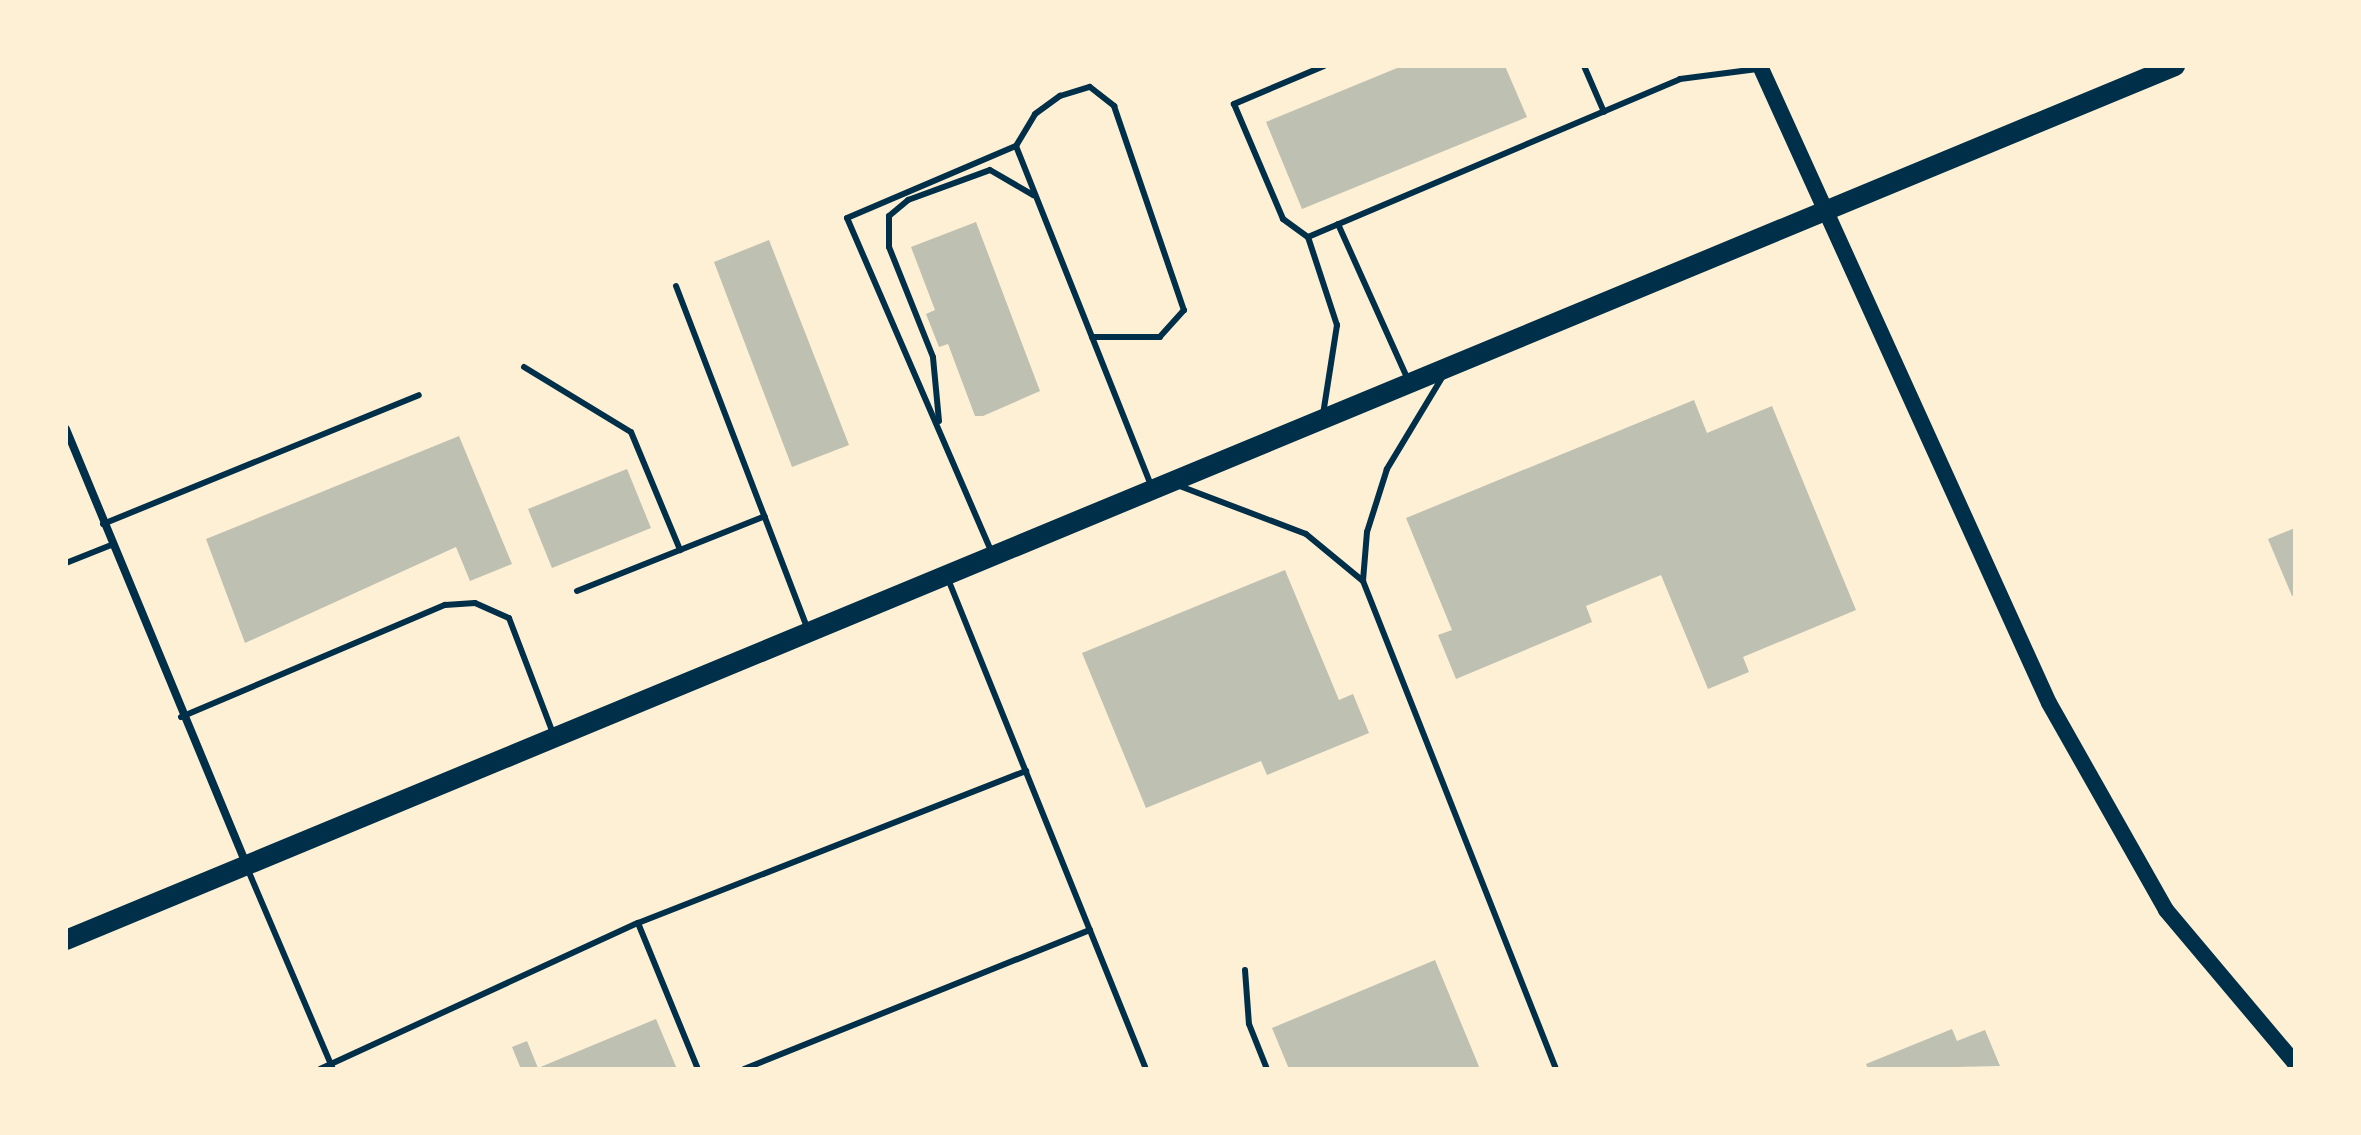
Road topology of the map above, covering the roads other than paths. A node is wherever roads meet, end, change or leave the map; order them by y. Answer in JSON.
{"nodes":[{"id":1,"x":1324,"y":66,"type":"edge"},
{"id":2,"x":1584,"y":66,"type":"edge"},
{"id":3,"x":2175,"y":66,"type":"edge"},
{"id":4,"x":1760,"y":67,"type":"edge"},
{"id":5,"x":1604,"y":112,"type":"junction"},
{"id":6,"x":1016,"y":146,"type":"junction"},
{"id":7,"x":1036,"y":197,"type":"junction"},
{"id":8,"x":1827,"y":211,"type":"junction"},
{"id":9,"x":1338,"y":224,"type":"junction"},
{"id":10,"x":1308,"y":237,"type":"junction"},
{"id":11,"x":676,"y":286,"type":"dead end"},
{"id":12,"x":1092,"y":337,"type":"junction"},
{"id":13,"x":524,"y":367,"type":"dead end"},
{"id":14,"x":1448,"y":369,"type":"junction"},
{"id":15,"x":1410,"y":385,"type":"junction"},
{"id":16,"x":419,"y":395,"type":"dead end"},
{"id":17,"x":1321,"y":421,"type":"junction"},
{"id":18,"x":939,"y":426,"type":"junction"},
{"id":19,"x":66,"y":429,"type":"edge"},
{"id":20,"x":1162,"y":487,"type":"junction"},
{"id":21,"x":765,"y":516,"type":"junction"},
{"id":22,"x":103,"y":524,"type":"junction"},
{"id":23,"x":111,"y":545,"type":"junction"},
{"id":24,"x":680,"y":550,"type":"junction"},
{"id":25,"x":993,"y":556,"type":"junction"},
{"id":26,"x":66,"y":563,"type":"edge"},
{"id":27,"x":947,"y":576,"type":"junction"},
{"id":28,"x":1363,"y":581,"type":"junction"},
{"id":29,"x":577,"y":591,"type":"dead end"},
{"id":30,"x":809,"y":632,"type":"junction"},
{"id":31,"x":181,"y":717,"type":"junction"},
{"id":32,"x":555,"y":739,"type":"junction"},
{"id":33,"x":1026,"y":771,"type":"junction"},
{"id":34,"x":246,"y":865,"type":"junction"},
{"id":35,"x":638,"y":923,"type":"junction"},
{"id":36,"x":1090,"y":930,"type":"junction"},
{"id":37,"x":66,"y":940,"type":"edge"},
{"id":38,"x":1245,"y":970,"type":"dead end"},
{"id":39,"x":2295,"y":1063,"type":"edge"},
{"id":40,"x":332,"y":1066,"type":"edge"},
{"id":41,"x":320,"y":1069,"type":"edge"},
{"id":42,"x":698,"y":1069,"type":"edge"},
{"id":43,"x":744,"y":1069,"type":"edge"},
{"id":44,"x":1146,"y":1069,"type":"edge"},
{"id":45,"x":1267,"y":1069,"type":"edge"},
{"id":46,"x":1556,"y":1069,"type":"edge"}],
"edges":[{"from":1,"to":10,"type":"lane"},
{"from":2,"to":5,"type":"lane"},
{"from":3,"to":8,"type":"main road"},
{"from":4,"to":5,"type":"lane"},
{"from":4,"to":8,"type":"main road"},
{"from":5,"to":9,"type":"lane"},
{"from":6,"to":7,"type":"lane"},
{"from":6,"to":12,"type":"lane"},
{"from":6,"to":18,"type":"lane"},
{"from":7,"to":12,"type":"lane"},
{"from":7,"to":18,"type":"lane"},
{"from":8,"to":14,"type":"main road"},
{"from":8,"to":39,"type":"main road"},
{"from":9,"to":10,"type":"lane"},
{"from":9,"to":15,"type":"lane"},
{"from":10,"to":17,"type":"lane"},
{"from":11,"to":21,"type":"lane"},
{"from":12,"to":20,"type":"lane"},
{"from":13,"to":24,"type":"lane"},
{"from":14,"to":15,"type":"main road"},
{"from":14,"to":28,"type":"lane"},
{"from":15,"to":17,"type":"main road"},
{"from":16,"to":22,"type":"lane"},
{"from":17,"to":20,"type":"main road"},
{"from":18,"to":25,"type":"lane"},
{"from":19,"to":22,"type":"street"},
{"from":20,"to":25,"type":"main road"},
{"from":20,"to":28,"type":"lane"},
{"from":21,"to":24,"type":"lane"},
{"from":21,"to":30,"type":"lane"},
{"from":22,"to":23,"type":"street"},
{"from":23,"to":26,"type":"lane"},
{"from":23,"to":31,"type":"street"},
{"from":24,"to":29,"type":"lane"},
{"from":25,"to":27,"type":"main road"},
{"from":27,"to":30,"type":"main road"},
{"from":27,"to":33,"type":"lane"},
{"from":28,"to":46,"type":"lane"},
{"from":30,"to":32,"type":"main road"},
{"from":31,"to":32,"type":"lane"},
{"from":31,"to":34,"type":"street"},
{"from":32,"to":34,"type":"main road"},
{"from":33,"to":35,"type":"lane"},
{"from":33,"to":36,"type":"lane"},
{"from":34,"to":37,"type":"main road"},
{"from":34,"to":40,"type":"lane"},
{"from":35,"to":40,"type":"lane"},
{"from":35,"to":42,"type":"lane"},
{"from":36,"to":43,"type":"lane"},
{"from":36,"to":44,"type":"lane"},
{"from":38,"to":45,"type":"lane"},
{"from":40,"to":41,"type":"lane"}]}
